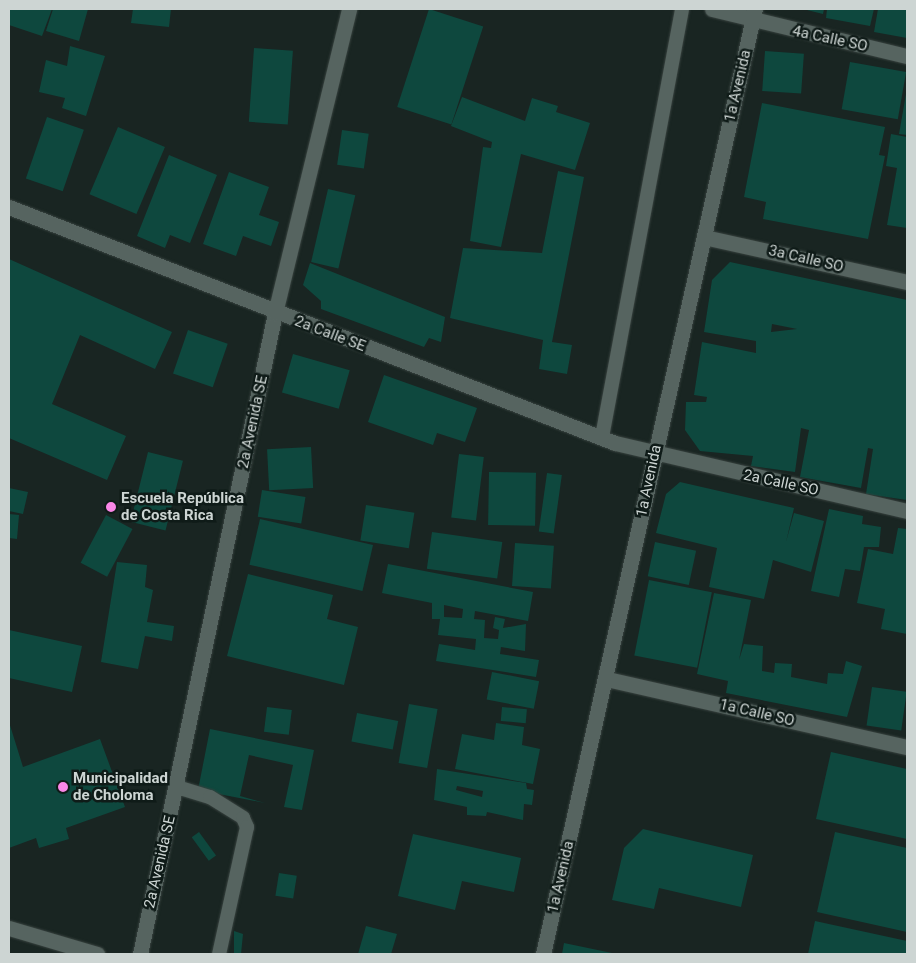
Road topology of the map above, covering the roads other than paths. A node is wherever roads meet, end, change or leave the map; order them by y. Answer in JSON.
{"nodes":[{"id":1,"x":349,"y":9,"type":"edge"},
{"id":2,"x":682,"y":9,"type":"edge"},
{"id":3,"x":712,"y":9,"type":"edge"},
{"id":4,"x":754,"y":15,"type":"edge"},
{"id":5,"x":907,"y":56,"type":"edge"},
{"id":6,"x":9,"y":207,"type":"edge"},
{"id":7,"x":704,"y":237,"type":"junction"},
{"id":8,"x":907,"y":282,"type":"edge"},
{"id":9,"x":275,"y":313,"type":"junction"},
{"id":10,"x":602,"y":437,"type":"junction"},
{"id":11,"x":654,"y":455,"type":"junction"},
{"id":12,"x":907,"y":510,"type":"edge"},
{"id":13,"x":607,"y":678,"type":"junction"},
{"id":14,"x":907,"y":747,"type":"edge"},
{"id":15,"x":177,"y":787,"type":"junction"},
{"id":16,"x":9,"y":928,"type":"edge"},
{"id":17,"x":97,"y":954,"type":"edge"},
{"id":18,"x":140,"y":954,"type":"edge"},
{"id":19,"x":219,"y":954,"type":"edge"},
{"id":20,"x":543,"y":954,"type":"edge"}],
"edges":[{"from":1,"to":9,"type":"street","name":"2a Avenida SE"},
{"from":2,"to":10,"type":"lane"},
{"from":3,"to":4,"type":"street","name":"4a Calle SO"},
{"from":4,"to":5,"type":"street","name":"4a Calle SO"},
{"from":4,"to":7,"type":"street","name":"1a Avenida"},
{"from":6,"to":9,"type":"street","name":"2a Calle SE"},
{"from":7,"to":8,"type":"street","name":"3a Calle SO"},
{"from":7,"to":11,"type":"street","name":"1a Avenida"},
{"from":9,"to":10,"type":"street","name":"2a Calle SE"},
{"from":9,"to":15,"type":"street","name":"2a Avenida SE"},
{"from":10,"to":11,"type":"street","name":"2a Calle SE"},
{"from":11,"to":12,"type":"street","name":"2a Calle SO"},
{"from":11,"to":13,"type":"street","name":"1a Avenida"},
{"from":13,"to":14,"type":"street","name":"1a Calle SO"},
{"from":13,"to":20,"type":"street","name":"1a Avenida"},
{"from":15,"to":18,"type":"street","name":"2a Avenida SE"},
{"from":15,"to":19,"type":"lane"},
{"from":16,"to":17,"type":"street"}]}
